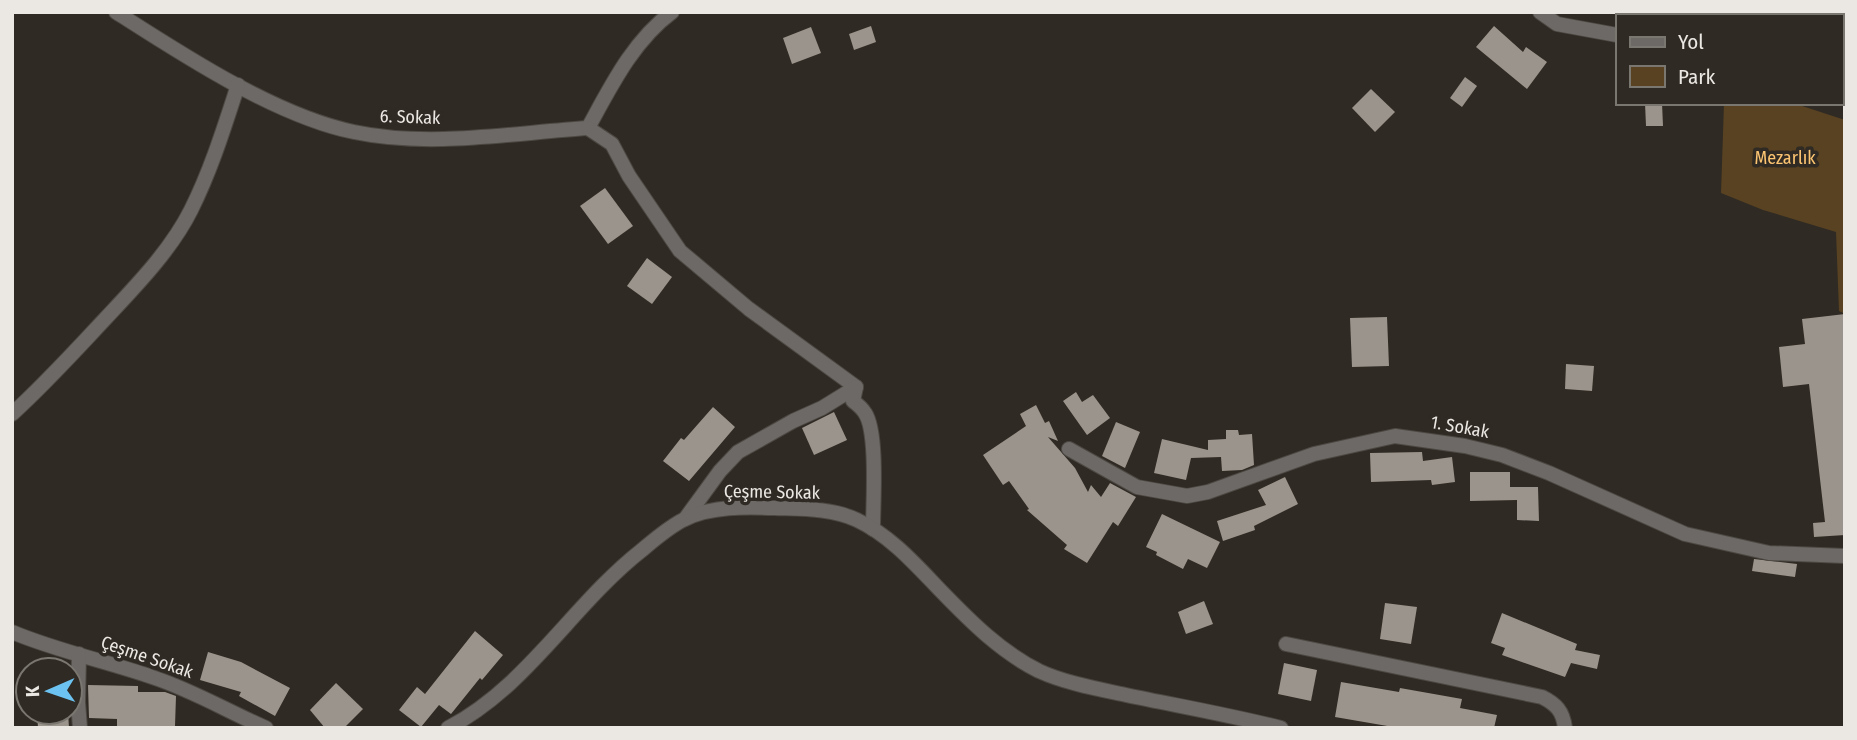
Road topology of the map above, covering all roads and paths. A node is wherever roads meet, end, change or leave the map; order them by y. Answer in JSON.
{"nodes":[{"id":1,"x":116,"y":12,"type":"edge"},
{"id":2,"x":672,"y":12,"type":"edge"},
{"id":3,"x":1540,"y":12,"type":"edge"},
{"id":4,"x":1616,"y":35,"type":"edge"},
{"id":5,"x":238,"y":85,"type":"junction"},
{"id":6,"x":588,"y":128,"type":"junction"},
{"id":7,"x":856,"y":387,"type":"junction"},
{"id":8,"x":12,"y":414,"type":"edge"},
{"id":9,"x":1069,"y":449,"type":"dead end"},
{"id":10,"x":685,"y":519,"type":"junction"},
{"id":11,"x":873,"y":529,"type":"junction"},
{"id":12,"x":1845,"y":556,"type":"edge"},
{"id":13,"x":12,"y":632,"type":"edge"},
{"id":14,"x":1286,"y":644,"type":"dead end"},
{"id":15,"x":79,"y":654,"type":"junction"},
{"id":16,"x":80,"y":728,"type":"edge"},
{"id":17,"x":266,"y":728,"type":"edge"},
{"id":18,"x":448,"y":728,"type":"edge"},
{"id":19,"x":1281,"y":728,"type":"edge"},
{"id":20,"x":1564,"y":728,"type":"edge"}],
"edges":[{"from":1,"to":5,"type":"street","name":"6. Sokak"},
{"from":2,"to":6,"type":"street"},
{"from":3,"to":4,"type":"street"},
{"from":5,"to":6,"type":"street","name":"6. Sokak"},
{"from":5,"to":8,"type":"street"},
{"from":6,"to":7,"type":"street"},
{"from":7,"to":10,"type":"street"},
{"from":7,"to":11,"type":"street"},
{"from":9,"to":12,"type":"street","name":"1. Sokak"},
{"from":10,"to":11,"type":"street","name":"Çeşme Sokak"},
{"from":10,"to":18,"type":"street","name":"Çeşme Sokak"},
{"from":11,"to":19,"type":"street","name":"Çeşme Sokak"},
{"from":13,"to":15,"type":"street","name":"Çeşme Sokak"},
{"from":14,"to":20,"type":"street"},
{"from":15,"to":16,"type":"street"},
{"from":15,"to":17,"type":"street","name":"Çeşme Sokak"}]}
